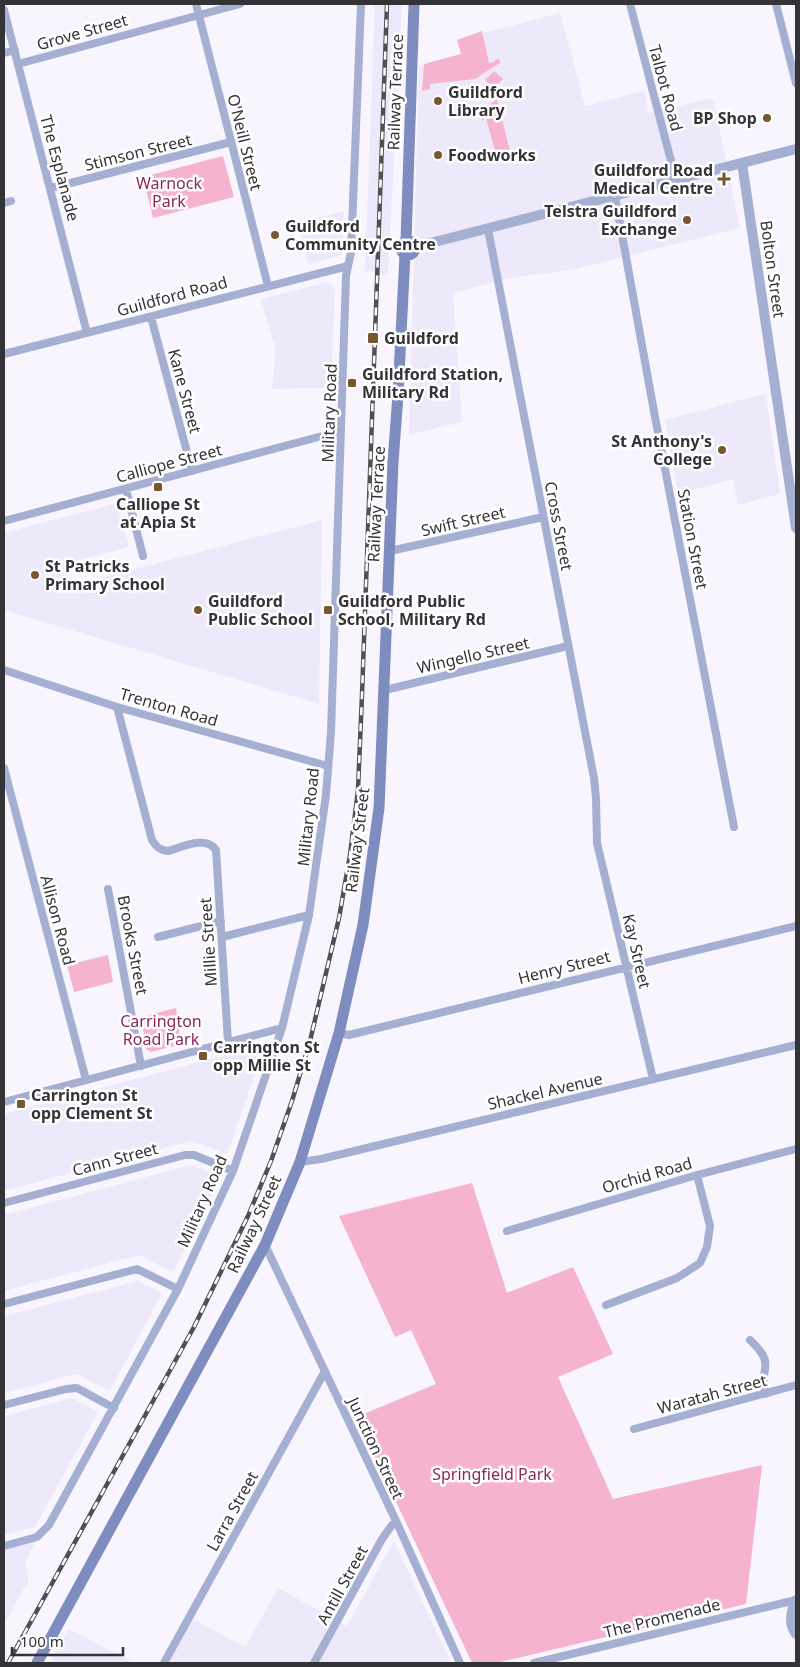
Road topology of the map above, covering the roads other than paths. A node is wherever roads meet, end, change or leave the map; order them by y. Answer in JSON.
{"nodes":[{"id":1,"x":196,"y":4,"type":"edge"},
{"id":2,"x":240,"y":4,"type":"edge"},
{"id":3,"x":361,"y":4,"type":"edge"},
{"id":4,"x":414,"y":4,"type":"edge"},
{"id":5,"x":630,"y":4,"type":"edge"},
{"id":6,"x":776,"y":4,"type":"edge"},
{"id":7,"x":4,"y":10,"type":"edge"},
{"id":8,"x":198,"y":14,"type":"junction"},
{"id":9,"x":14,"y":50,"type":"junction"},
{"id":10,"x":4,"y":53,"type":"edge"},
{"id":11,"x":18,"y":64,"type":"junction"},
{"id":12,"x":796,"y":83,"type":"edge"},
{"id":13,"x":231,"y":142,"type":"junction"},
{"id":14,"x":796,"y":149,"type":"edge"},
{"id":15,"x":742,"y":163,"type":"junction"},
{"id":16,"x":676,"y":180,"type":"junction"},
{"id":17,"x":51,"y":188,"type":"junction"},
{"id":18,"x":615,"y":196,"type":"junction"},
{"id":19,"x":488,"y":229,"type":"junction"},
{"id":20,"x":409,"y":247,"type":"junction"},
{"id":21,"x":348,"y":266,"type":"junction"},
{"id":22,"x":268,"y":286,"type":"junction"},
{"id":23,"x":151,"y":317,"type":"junction"},
{"id":24,"x":88,"y":333,"type":"junction"},
{"id":25,"x":4,"y":354,"type":"edge"},
{"id":26,"x":342,"y":431,"type":"junction"},
{"id":27,"x":192,"y":471,"type":"junction"},
{"id":28,"x":126,"y":489,"type":"junction"},
{"id":29,"x":543,"y":517,"type":"junction"},
{"id":30,"x":4,"y":521,"type":"edge"},
{"id":31,"x":796,"y":521,"type":"edge"},
{"id":32,"x":390,"y":551,"type":"junction"},
{"id":33,"x":143,"y":556,"type":"dead end"},
{"id":34,"x":568,"y":646,"type":"junction"},
{"id":35,"x":4,"y":670,"type":"edge"},
{"id":36,"x":385,"y":690,"type":"junction"},
{"id":37,"x":117,"y":707,"type":"junction"},
{"id":38,"x":382,"y":756,"type":"joint"},
{"id":39,"x":328,"y":766,"type":"junction"},
{"id":40,"x":4,"y":768,"type":"edge"},
{"id":41,"x":734,"y":827,"type":"dead end"},
{"id":42,"x":596,"y":828,"type":"joint"},
{"id":43,"x":108,"y":889,"type":"dead end"},
{"id":44,"x":308,"y":915,"type":"junction"},
{"id":45,"x":221,"y":921,"type":"junction"},
{"id":46,"x":796,"y":926,"type":"edge"},
{"id":47,"x":158,"y":937,"type":"dead end"},
{"id":48,"x":222,"y":938,"type":"junction"},
{"id":49,"x":627,"y":966,"type":"junction"},
{"id":50,"x":282,"y":1028,"type":"junction"},
{"id":51,"x":340,"y":1033,"type":"junction"},
{"id":52,"x":228,"y":1042,"type":"junction"},
{"id":53,"x":796,"y":1045,"type":"edge"},
{"id":54,"x":141,"y":1066,"type":"junction"},
{"id":55,"x":653,"y":1079,"type":"junction"},
{"id":56,"x":86,"y":1080,"type":"junction"},
{"id":57,"x":4,"y":1102,"type":"edge"},
{"id":58,"x":796,"y":1149,"type":"edge"},
{"id":59,"x":300,"y":1162,"type":"junction"},
{"id":60,"x":233,"y":1171,"type":"junction"},
{"id":61,"x":697,"y":1175,"type":"junction"},
{"id":62,"x":4,"y":1204,"type":"edge"},
{"id":63,"x":507,"y":1231,"type":"dead end"},
{"id":64,"x":265,"y":1245,"type":"junction"},
{"id":65,"x":178,"y":1289,"type":"junction"},
{"id":66,"x":4,"y":1304,"type":"edge"},
{"id":67,"x":606,"y":1305,"type":"dead end"},
{"id":68,"x":750,"y":1340,"type":"dead end"},
{"id":69,"x":325,"y":1371,"type":"junction"},
{"id":70,"x":796,"y":1385,"type":"edge"},
{"id":71,"x":764,"y":1394,"type":"junction"},
{"id":72,"x":4,"y":1405,"type":"edge"},
{"id":73,"x":114,"y":1408,"type":"junction"},
{"id":74,"x":634,"y":1429,"type":"dead end"},
{"id":75,"x":397,"y":1523,"type":"junction"},
{"id":76,"x":4,"y":1546,"type":"edge"},
{"id":77,"x":796,"y":1600,"type":"edge"},
{"id":78,"x":796,"y":1634,"type":"edge"},
{"id":79,"x":38,"y":1663,"type":"edge"},
{"id":80,"x":164,"y":1663,"type":"edge"},
{"id":81,"x":314,"y":1663,"type":"edge"},
{"id":82,"x":460,"y":1663,"type":"edge"},
{"id":83,"x":534,"y":1663,"type":"edge"}],
"edges":[{"from":1,"to":8,"type":"street","name":"O'Neill Street"},
{"from":2,"to":8,"type":"street","name":"Grove Street"},
{"from":3,"to":21,"type":"street","name":"Military Road"},
{"from":4,"to":20,"type":"main road","name":"Railway Terrace"},
{"from":5,"to":16,"type":"street","name":"Talbot Road"},
{"from":6,"to":12,"type":"street"},
{"from":7,"to":9,"type":"street","name":"The Esplanade"},
{"from":8,"to":11,"type":"street","name":"Grove Street"},
{"from":8,"to":13,"type":"street","name":"O'Neill Street"},
{"from":9,"to":10,"type":"street"},
{"from":9,"to":11,"type":"street","name":"The Esplanade"},
{"from":11,"to":17,"type":"street","name":"The Esplanade"},
{"from":13,"to":17,"type":"street","name":"Stimson Street"},
{"from":13,"to":22,"type":"street","name":"O'Neill Street"},
{"from":14,"to":15,"type":"street"},
{"from":15,"to":16,"type":"street"},
{"from":15,"to":31,"type":"street","name":"Bolton Street"},
{"from":16,"to":18,"type":"street"},
{"from":17,"to":24,"type":"street","name":"The Esplanade"},
{"from":18,"to":19,"type":"street"},
{"from":18,"to":41,"type":"street","name":"Station Street"},
{"from":19,"to":20,"type":"street"},
{"from":19,"to":29,"type":"street","name":"Cross Street"},
{"from":20,"to":32,"type":"main road","name":"Railway Terrace"},
{"from":21,"to":22,"type":"street","name":"Guildford Road"},
{"from":21,"to":26,"type":"street","name":"Military Road"},
{"from":22,"to":23,"type":"street","name":"Guildford Road"},
{"from":23,"to":24,"type":"street","name":"Guildford Road"},
{"from":23,"to":27,"type":"street","name":"Kane Street"},
{"from":24,"to":25,"type":"street","name":"Guildford Road"},
{"from":26,"to":27,"type":"street","name":"Calliope Street"},
{"from":26,"to":39,"type":"street","name":"Military Road"},
{"from":27,"to":28,"type":"street","name":"Calliope Street"},
{"from":28,"to":30,"type":"street","name":"Calliope Street"},
{"from":28,"to":33,"type":"street"},
{"from":29,"to":32,"type":"street","name":"Swift Street"},
{"from":29,"to":34,"type":"street","name":"Cross Street"},
{"from":32,"to":36,"type":"main road","name":"Railway Terrace"},
{"from":34,"to":36,"type":"street","name":"Wingello Street"},
{"from":34,"to":42,"type":"street","name":"Cross Street"},
{"from":35,"to":37,"type":"street","name":"Trenton Road"},
{"from":36,"to":38,"type":"main road","name":"Railway Terrace"},
{"from":37,"to":39,"type":"street","name":"Trenton Road"},
{"from":37,"to":45,"type":"street","name":"Millie Street"},
{"from":38,"to":51,"type":"main road","name":"Railway Street"},
{"from":39,"to":44,"type":"street","name":"Military Road"},
{"from":40,"to":56,"type":"street","name":"Allison Road"},
{"from":42,"to":49,"type":"street","name":"Kay Street"},
{"from":43,"to":54,"type":"street","name":"Brooks Street"},
{"from":44,"to":48,"type":"street"},
{"from":44,"to":50,"type":"street","name":"Military Road"},
{"from":45,"to":47,"type":"street"},
{"from":45,"to":48,"type":"street","name":"Millie Street"},
{"from":46,"to":49,"type":"street","name":"Henry Street"},
{"from":48,"to":52,"type":"street","name":"Millie Street"},
{"from":49,"to":51,"type":"street","name":"Henry Street"},
{"from":49,"to":55,"type":"street","name":"Kay Street"},
{"from":50,"to":52,"type":"street"},
{"from":50,"to":60,"type":"street","name":"Military Road"},
{"from":51,"to":59,"type":"main road","name":"Railway Street"},
{"from":52,"to":54,"type":"street"},
{"from":53,"to":55,"type":"street","name":"Shackel Avenue"},
{"from":54,"to":56,"type":"street"},
{"from":55,"to":59,"type":"street","name":"Shackel Avenue"},
{"from":56,"to":57,"type":"street"},
{"from":58,"to":61,"type":"street","name":"Orchid Road"},
{"from":59,"to":64,"type":"main road","name":"Railway Street"},
{"from":60,"to":62,"type":"street","name":"Cann Street"},
{"from":60,"to":65,"type":"street","name":"Military Road"},
{"from":61,"to":63,"type":"street","name":"Orchid Road"},
{"from":61,"to":67,"type":"street"},
{"from":64,"to":69,"type":"street","name":"Junction Street"},
{"from":64,"to":79,"type":"main road","name":"Railway Street"},
{"from":65,"to":66,"type":"street"},
{"from":65,"to":73,"type":"street","name":"Military Road"},
{"from":68,"to":71,"type":"street"},
{"from":69,"to":75,"type":"street","name":"Junction Street"},
{"from":69,"to":80,"type":"street","name":"Larra Street"},
{"from":70,"to":71,"type":"street","name":"Waratah Street"},
{"from":71,"to":74,"type":"street","name":"Waratah Street"},
{"from":72,"to":73,"type":"street"},
{"from":73,"to":76,"type":"street","name":"Military Road"},
{"from":75,"to":81,"type":"street","name":"Antill Street"},
{"from":75,"to":82,"type":"street","name":"Junction Street"},
{"from":77,"to":78,"type":"street"},
{"from":77,"to":83,"type":"street","name":"The Promenade"}]}
